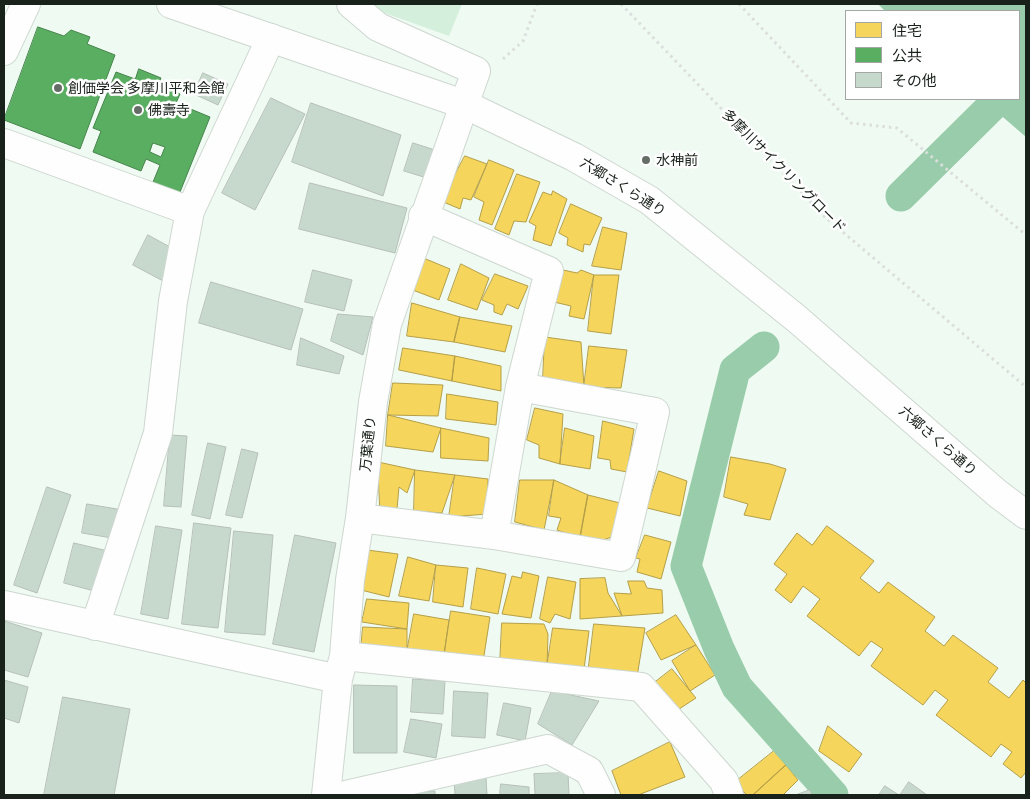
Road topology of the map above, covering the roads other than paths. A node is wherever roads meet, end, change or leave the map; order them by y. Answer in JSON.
{"nodes":[{"id":1,"x":26,"y":4,"type":"edge"},
{"id":2,"x":171,"y":4,"type":"edge"},
{"id":3,"x":351,"y":4,"type":"edge"},
{"id":4,"x":271,"y":38,"type":"junction"},
{"id":5,"x":4,"y":51,"type":"edge"},
{"id":6,"x":466,"y":106,"type":"junction"},
{"id":7,"x":4,"y":142,"type":"edge"},
{"id":8,"x":190,"y":211,"type":"junction"},
{"id":9,"x":423,"y":216,"type":"junction"},
{"id":10,"x":520,"y":387,"type":"junction"},
{"id":11,"x":1026,"y":515,"type":"edge"},
{"id":12,"x":360,"y":518,"type":"junction"},
{"id":13,"x":494,"y":534,"type":"junction"},
{"id":14,"x":4,"y":605,"type":"edge"},
{"id":15,"x":95,"y":626,"type":"junction"},
{"id":16,"x":341,"y":667,"type":"junction"},
{"id":17,"x":326,"y":795,"type":"edge"},
{"id":18,"x":346,"y":795,"type":"edge"},
{"id":19,"x":601,"y":795,"type":"edge"},
{"id":20,"x":729,"y":795,"type":"edge"}],
"edges":[{"from":1,"to":5,"type":"street"},
{"from":2,"to":4,"type":"street","name":"六郷さくら通り"},
{"from":3,"to":6,"type":"street","name":"万葉通り"},
{"from":4,"to":6,"type":"street","name":"六郷さくら通り"},
{"from":4,"to":8,"type":"street"},
{"from":6,"to":9,"type":"street","name":"万葉通り"},
{"from":6,"to":11,"type":"street","name":"六郷さくら通り"},
{"from":7,"to":8,"type":"street"},
{"from":8,"to":15,"type":"street"},
{"from":9,"to":10,"type":"street"},
{"from":9,"to":12,"type":"street","name":"万葉通り"},
{"from":10,"to":13,"type":"street"},
{"from":10,"to":13,"type":"street"},
{"from":12,"to":13,"type":"street"},
{"from":12,"to":16,"type":"street","name":"万葉通り"},
{"from":14,"to":15,"type":"street"},
{"from":15,"to":16,"type":"street"},
{"from":16,"to":17,"type":"street","name":"万葉通り"},
{"from":16,"to":20,"type":"street"},
{"from":18,"to":19,"type":"street"}]}
